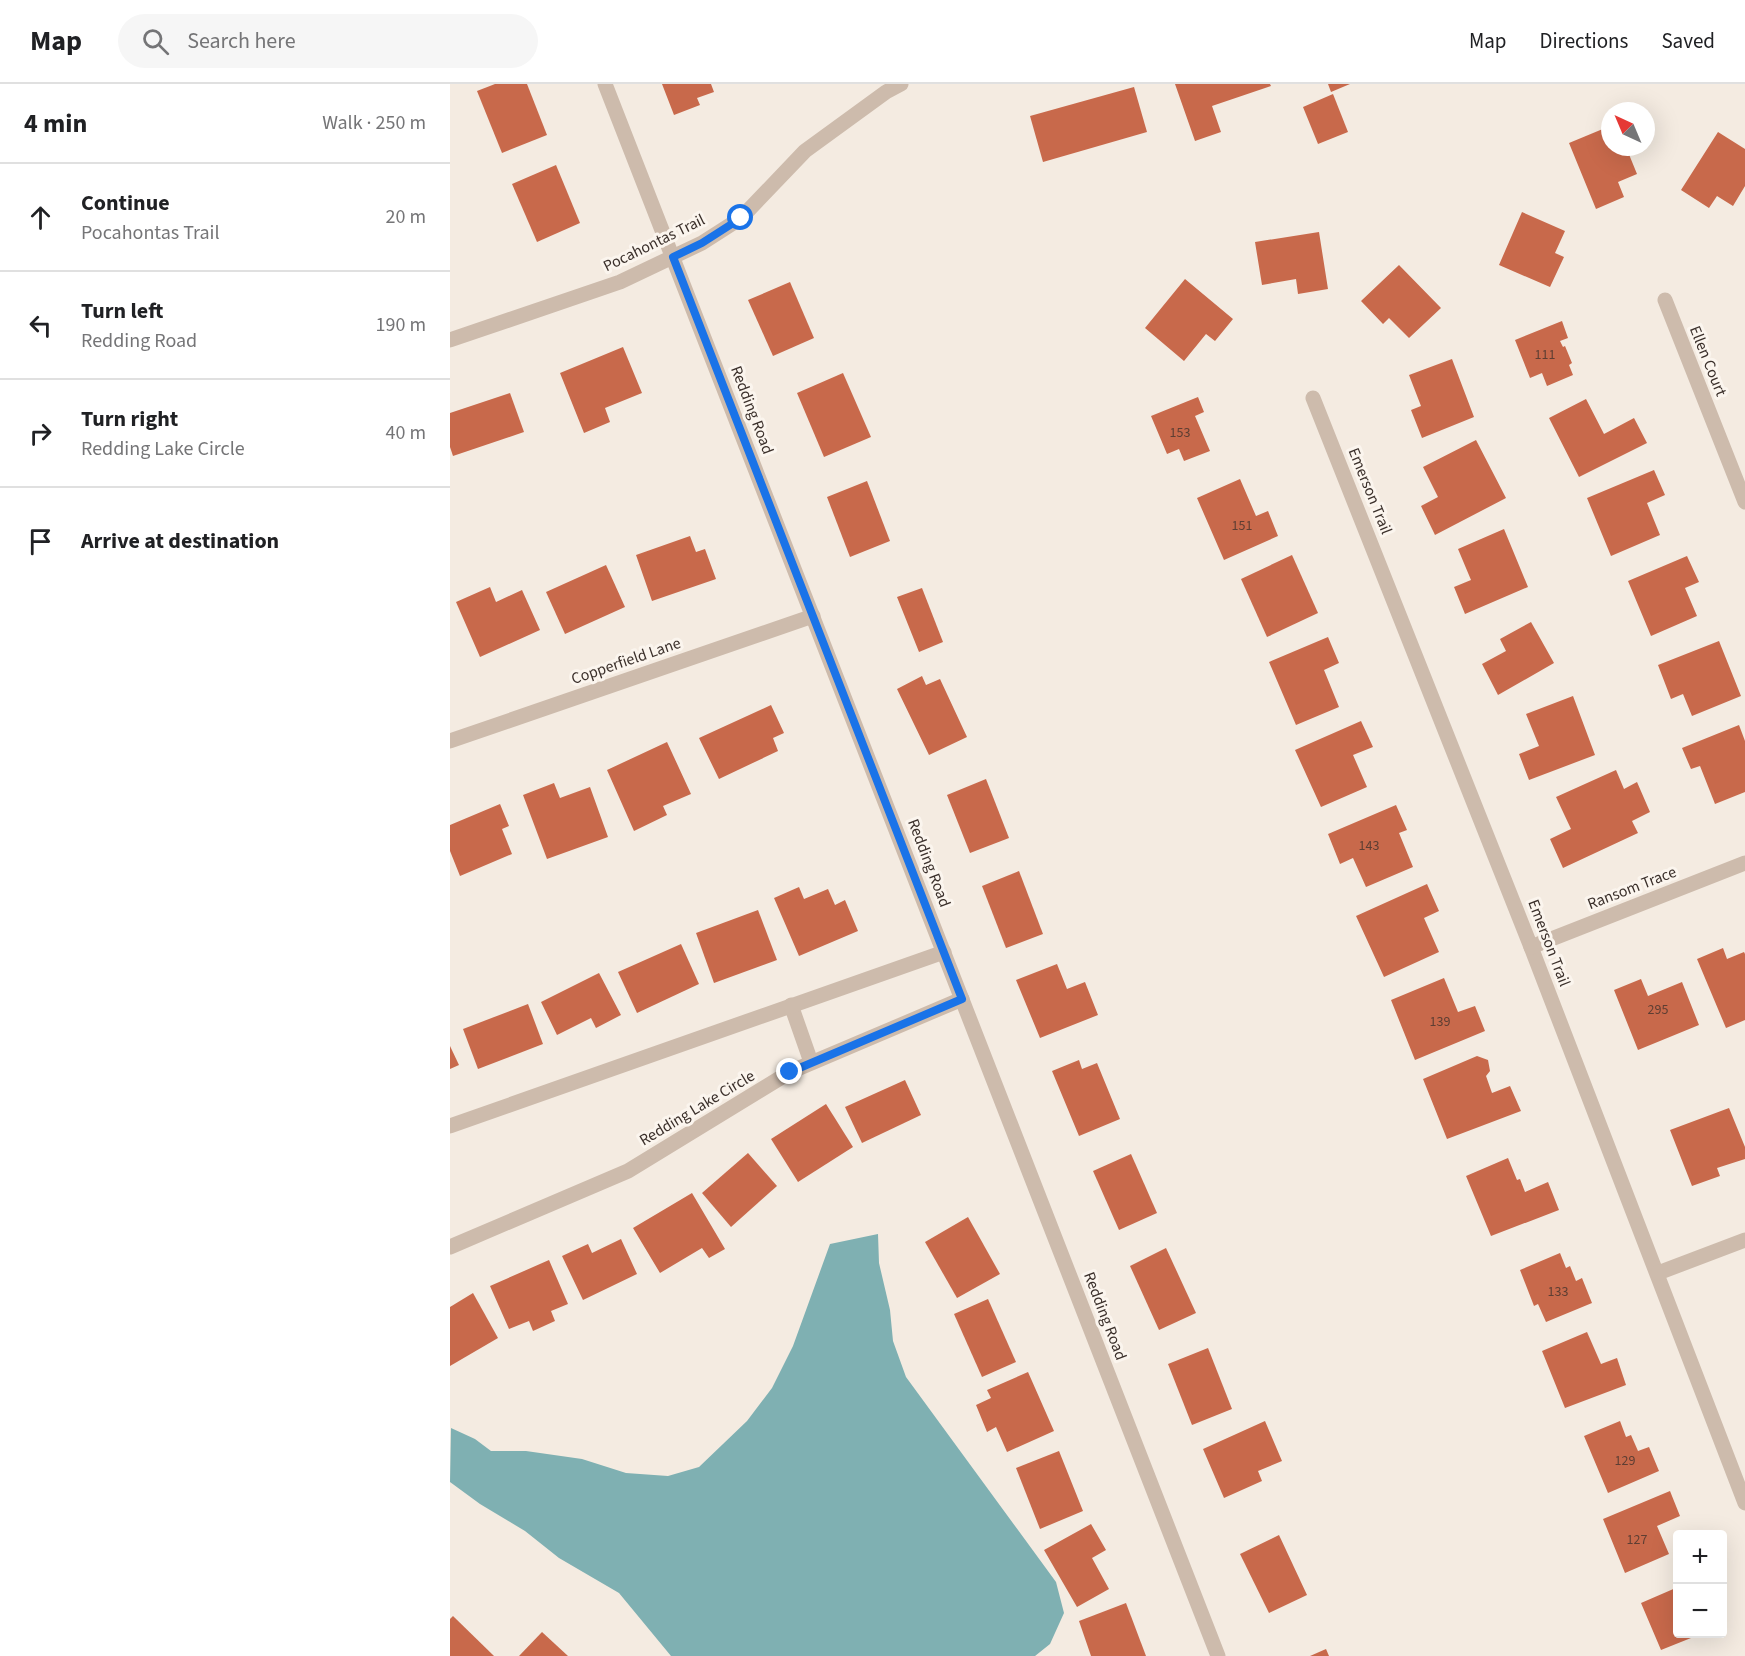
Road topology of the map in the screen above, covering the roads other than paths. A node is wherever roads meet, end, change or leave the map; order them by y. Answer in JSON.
{"nodes":[{"id":1,"x":604,"y":84,"type":"edge"},
{"id":2,"x":901,"y":84,"type":"edge"},
{"id":3,"x":673,"y":257,"type":"junction"},
{"id":4,"x":1665,"y":300,"type":"dead end"},
{"id":5,"x":450,"y":340,"type":"edge"},
{"id":6,"x":1313,"y":398,"type":"dead end"},
{"id":7,"x":1745,"y":502,"type":"edge"},
{"id":8,"x":813,"y":616,"type":"junction"},
{"id":9,"x":450,"y":741,"type":"edge"},
{"id":10,"x":1745,"y":862,"type":"edge"},
{"id":11,"x":1531,"y":946,"type":"junction"},
{"id":12,"x":944,"y":952,"type":"junction"},
{"id":13,"x":962,"y":999,"type":"junction"},
{"id":14,"x":791,"y":1005,"type":"junction"},
{"id":15,"x":811,"y":1062,"type":"junction"},
{"id":16,"x":450,"y":1126,"type":"edge"},
{"id":17,"x":1745,"y":1240,"type":"edge"},
{"id":18,"x":450,"y":1247,"type":"edge"},
{"id":19,"x":1658,"y":1273,"type":"junction"},
{"id":20,"x":1745,"y":1503,"type":"edge"},
{"id":21,"x":1218,"y":1656,"type":"edge"}],
"edges":[{"from":1,"to":3,"type":"street","name":"Redding Road"},
{"from":2,"to":3,"type":"street","name":"Pocahontas Trail"},
{"from":3,"to":5,"type":"street","name":"Pocahontas Trail"},
{"from":3,"to":8,"type":"street","name":"Redding Road"},
{"from":4,"to":7,"type":"street","name":"Ellen Court"},
{"from":6,"to":11,"type":"street","name":"Emerson Trail"},
{"from":8,"to":9,"type":"street","name":"Copperfield Lane"},
{"from":8,"to":12,"type":"street","name":"Redding Road"},
{"from":10,"to":11,"type":"street","name":"Ransom Trace"},
{"from":11,"to":19,"type":"street","name":"Emerson Trail"},
{"from":12,"to":13,"type":"street","name":"Redding Road"},
{"from":12,"to":14,"type":"street"},
{"from":13,"to":15,"type":"street","name":"Redding Lake Circle"},
{"from":13,"to":21,"type":"street","name":"Redding Road"},
{"from":14,"to":15,"type":"street"},
{"from":14,"to":16,"type":"street"},
{"from":15,"to":18,"type":"street","name":"Redding Lake Circle"},
{"from":17,"to":19,"type":"street"},
{"from":19,"to":20,"type":"street","name":"Emerson Trail"}]}
